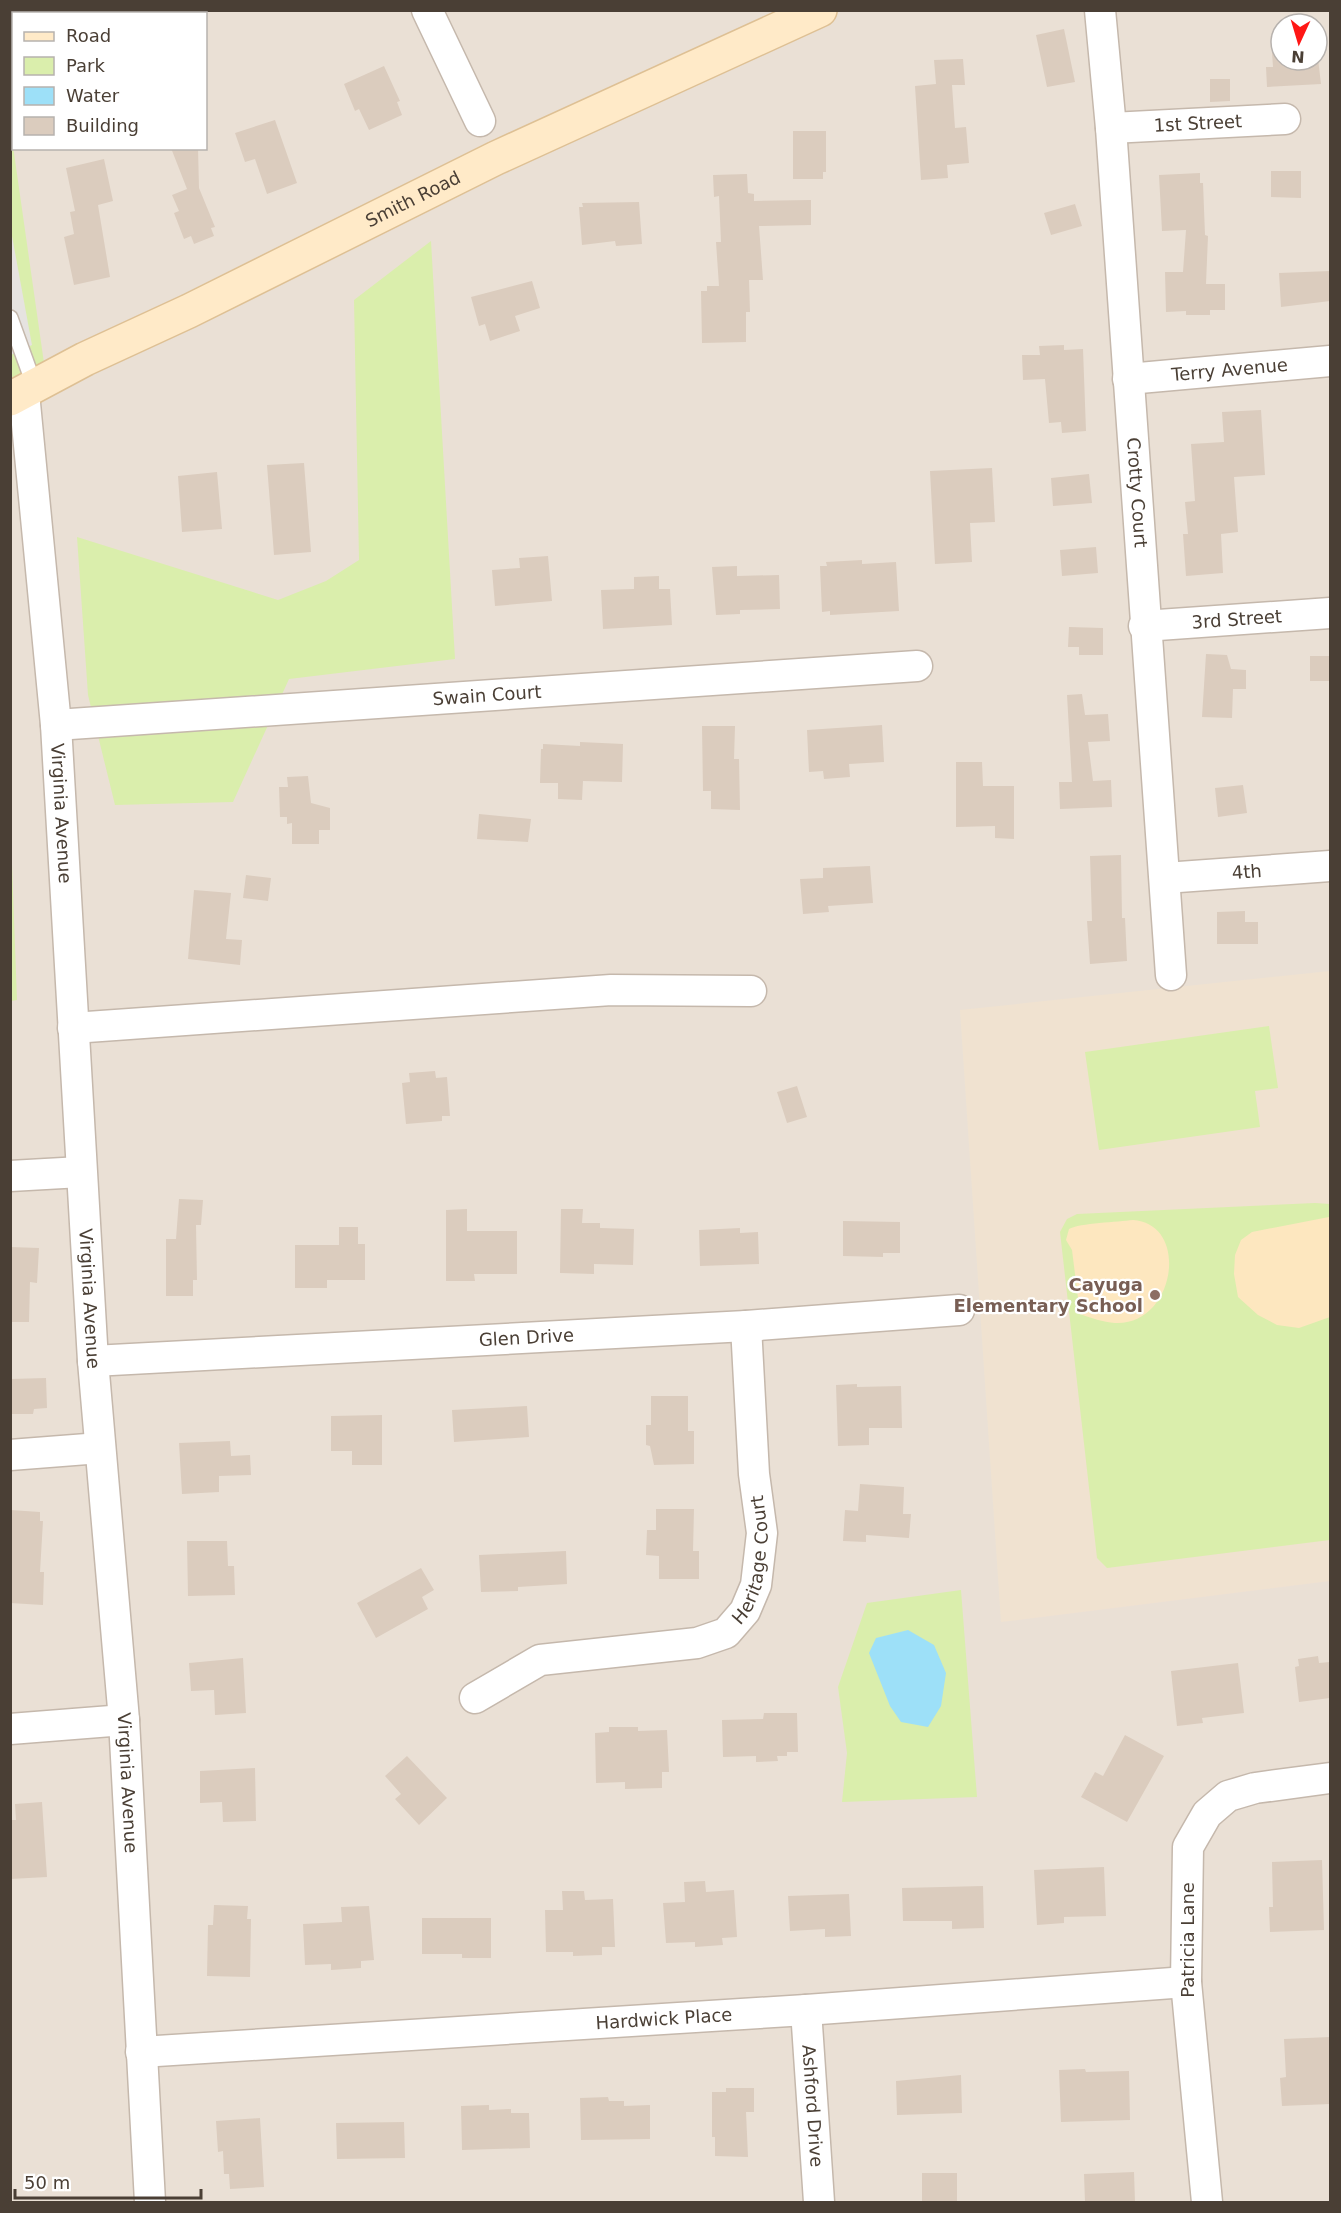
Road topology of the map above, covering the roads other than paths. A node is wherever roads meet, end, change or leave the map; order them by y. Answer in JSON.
{"nodes":[{"id":1,"x":427,"y":10,"type":"edge"},
{"id":2,"x":820,"y":10,"type":"edge"},
{"id":3,"x":1100,"y":10,"type":"edge"},
{"id":4,"x":1285,"y":119,"type":"dead end"},
{"id":5,"x":480,"y":121,"type":"dead end"},
{"id":6,"x":1111,"y":128,"type":"junction"},
{"id":7,"x":10,"y":318,"type":"edge"},
{"id":8,"x":1330,"y":361,"type":"edge"},
{"id":9,"x":1128,"y":379,"type":"junction"},
{"id":10,"x":23,"y":393,"type":"edge"},
{"id":11,"x":1330,"y":613,"type":"edge"},
{"id":12,"x":1144,"y":626,"type":"junction"},
{"id":13,"x":916,"y":666,"type":"dead end"},
{"id":14,"x":56,"y":725,"type":"junction"},
{"id":15,"x":1330,"y":866,"type":"edge"},
{"id":16,"x":1165,"y":878,"type":"junction"},
{"id":17,"x":1170,"y":975,"type":"dead end"},
{"id":18,"x":752,"y":991,"type":"dead end"},
{"id":19,"x":73,"y":1028,"type":"junction"},
{"id":20,"x":81,"y":1172,"type":"junction"},
{"id":21,"x":10,"y":1176,"type":"edge"},
{"id":22,"x":959,"y":1310,"type":"dead end"},
{"id":23,"x":746,"y":1326,"type":"junction"},
{"id":24,"x":93,"y":1361,"type":"junction"},
{"id":25,"x":100,"y":1448,"type":"junction"},
{"id":26,"x":10,"y":1455,"type":"edge"},
{"id":27,"x":475,"y":1698,"type":"dead end"},
{"id":28,"x":124,"y":1720,"type":"junction"},
{"id":29,"x":10,"y":1729,"type":"edge"},
{"id":30,"x":1330,"y":1778,"type":"edge"},
{"id":31,"x":1186,"y":1982,"type":"junction"},
{"id":32,"x":806,"y":2010,"type":"junction"},
{"id":33,"x":141,"y":2052,"type":"junction"},
{"id":34,"x":150,"y":2202,"type":"edge"},
{"id":35,"x":819,"y":2202,"type":"edge"},
{"id":36,"x":1207,"y":2202,"type":"edge"}],
"edges":[{"from":1,"to":5,"type":"street"},
{"from":2,"to":10,"type":"street","name":"Smith Road"},
{"from":3,"to":6,"type":"street","name":"Crotty Court"},
{"from":4,"to":6,"type":"street","name":"1st Street"},
{"from":6,"to":9,"type":"street","name":"Crotty Court"},
{"from":7,"to":10,"type":"lane"},
{"from":8,"to":9,"type":"street","name":"Terry Avenue"},
{"from":9,"to":12,"type":"street","name":"Crotty Court"},
{"from":10,"to":14,"type":"street","name":"Virginia Avenue"},
{"from":11,"to":12,"type":"street","name":"3rd Street"},
{"from":12,"to":16,"type":"street","name":"Crotty Court"},
{"from":13,"to":14,"type":"street","name":"Swain Court"},
{"from":14,"to":19,"type":"street","name":"Virginia Avenue"},
{"from":15,"to":16,"type":"street","name":"4th"},
{"from":16,"to":17,"type":"street","name":"Crotty Court"},
{"from":18,"to":19,"type":"street"},
{"from":19,"to":20,"type":"street","name":"Virginia Avenue"},
{"from":20,"to":21,"type":"street"},
{"from":20,"to":24,"type":"street","name":"Virginia Avenue"},
{"from":22,"to":23,"type":"street","name":"Glen Drive"},
{"from":23,"to":24,"type":"street","name":"Glen Drive"},
{"from":23,"to":27,"type":"street","name":"Heritage Court"},
{"from":24,"to":25,"type":"street","name":"Virginia Avenue"},
{"from":25,"to":26,"type":"street"},
{"from":25,"to":28,"type":"street","name":"Virginia Avenue"},
{"from":28,"to":29,"type":"street"},
{"from":28,"to":33,"type":"street","name":"Virginia Avenue"},
{"from":30,"to":31,"type":"street","name":"Patricia Lane"},
{"from":31,"to":32,"type":"street","name":"Hardwick Place"},
{"from":31,"to":36,"type":"street","name":"Patricia Lane"},
{"from":32,"to":33,"type":"street","name":"Hardwick Place"},
{"from":32,"to":35,"type":"street","name":"Ashford Drive"},
{"from":33,"to":34,"type":"street","name":"Virginia Avenue"}]}
